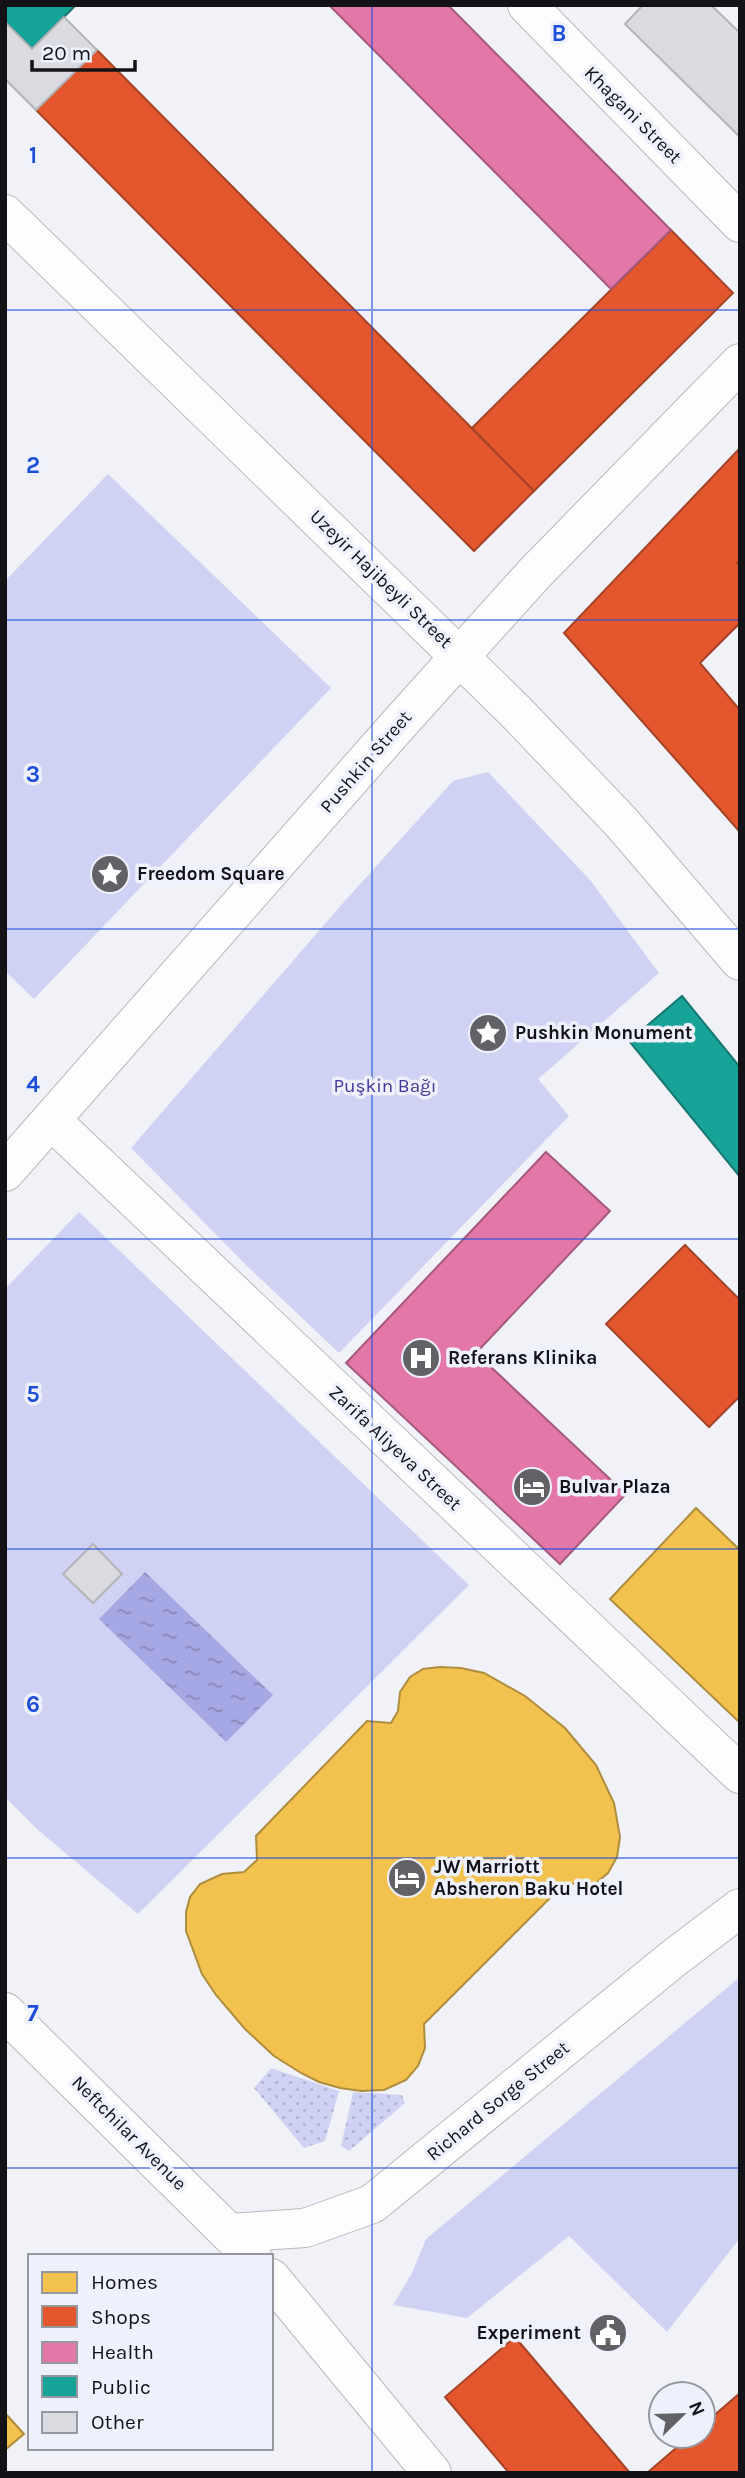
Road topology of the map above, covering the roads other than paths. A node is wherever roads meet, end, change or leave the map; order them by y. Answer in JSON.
{"nodes":[{"id":1,"x":527,"y":5,"type":"edge"},
{"id":2,"x":5,"y":214,"type":"edge"},
{"id":3,"x":740,"y":223,"type":"edge"},
{"id":4,"x":740,"y":363,"type":"edge"},
{"id":5,"x":461,"y":657,"type":"junction"},
{"id":6,"x":740,"y":961,"type":"edge"},
{"id":7,"x":52,"y":1121,"type":"junction"},
{"id":8,"x":5,"y":1172,"type":"edge"},
{"id":9,"x":740,"y":1774,"type":"edge"},
{"id":10,"x":740,"y":1908,"type":"edge"},
{"id":11,"x":5,"y":2012,"type":"edge"},
{"id":12,"x":241,"y":2244,"type":"edge"},
{"id":13,"x":273,"y":2280,"type":"edge"},
{"id":14,"x":432,"y":2473,"type":"edge"}],
"edges":[{"from":1,"to":3,"type":"main road","name":"Khagani Street"},
{"from":2,"to":5,"type":"main road","name":"Uzeyir Hajibeyli Street"},
{"from":4,"to":5,"type":"main road","name":"Pushkin Street"},
{"from":5,"to":6,"type":"main road","name":"Uzeyir Hajibeyli Street"},
{"from":5,"to":7,"type":"main road","name":"Pushkin Street"},
{"from":7,"to":8,"type":"main road","name":"Pushkin Street"},
{"from":7,"to":9,"type":"main road","name":"Zarifa Aliyeva Street"},
{"from":10,"to":12,"type":"main road","name":"Richard Sorge Street"},
{"from":11,"to":12,"type":"main road","name":"Neftchilar Avenue"},
{"from":13,"to":14,"type":"main road"}]}
